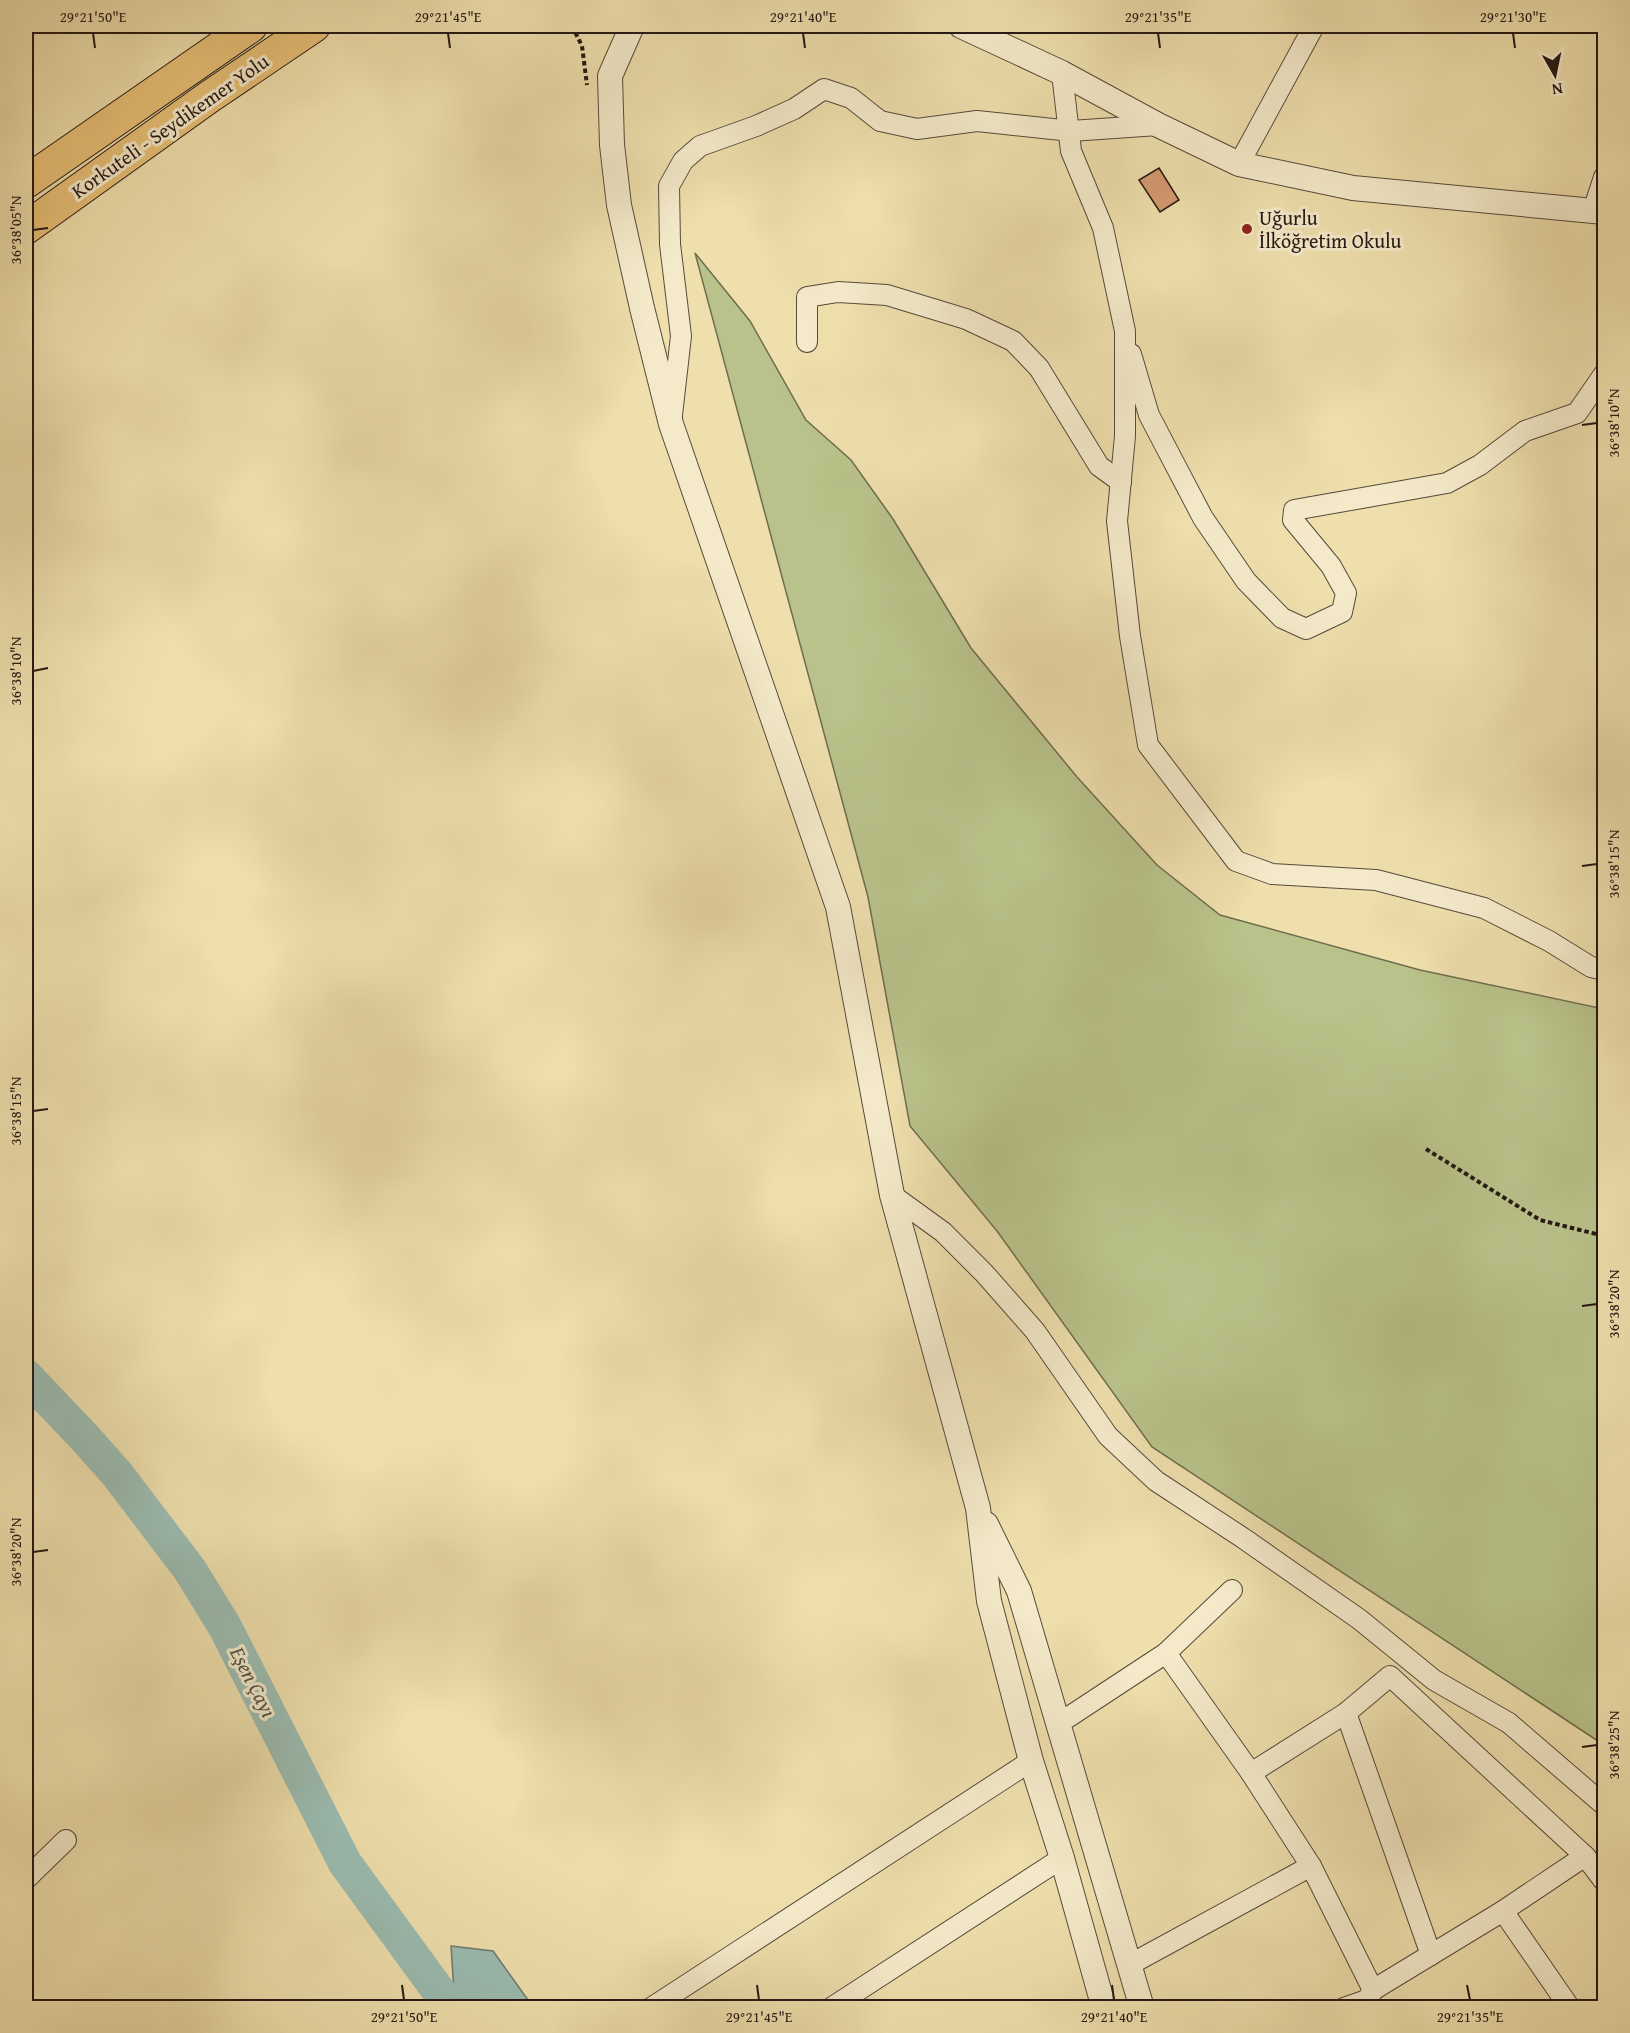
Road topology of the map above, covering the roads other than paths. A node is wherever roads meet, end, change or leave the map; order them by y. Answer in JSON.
{"nodes":[{"id":1,"x":251,"y":26,"type":"edge"},
{"id":2,"x":314,"y":26,"type":"edge"},
{"id":3,"x":633,"y":26,"type":"edge"},
{"id":4,"x":961,"y":26,"type":"edge"},
{"id":5,"x":1314,"y":26,"type":"edge"},
{"id":6,"x":1062,"y":73,"type":"junction"},
{"id":7,"x":1158,"y":125,"type":"junction"},
{"id":8,"x":1071,"y":131,"type":"junction"},
{"id":9,"x":1239,"y":164,"type":"junction"},
{"id":10,"x":1605,"y":177,"type":"edge"},
{"id":11,"x":26,"y":182,"type":"edge"},
{"id":12,"x":1599,"y":212,"type":"edge"},
{"id":13,"x":26,"y":228,"type":"edge"},
{"id":14,"x":1125,"y":331,"type":"junction"},
{"id":15,"x":807,"y":342,"type":"dead end"},
{"id":16,"x":1605,"y":374,"type":"edge"},
{"id":17,"x":671,"y":424,"type":"junction"},
{"id":18,"x":1121,"y":482,"type":"junction"},
{"id":19,"x":1605,"y":970,"type":"edge"},
{"id":20,"x":892,"y":1195,"type":"junction"},
{"id":21,"x":978,"y":1508,"type":"junction"},
{"id":22,"x":1232,"y":1590,"type":"dead end"},
{"id":23,"x":1166,"y":1653,"type":"junction"},
{"id":24,"x":1346,"y":1713,"type":"junction"},
{"id":25,"x":1058,"y":1724,"type":"junction"},
{"id":26,"x":1031,"y":1761,"type":"junction"},
{"id":27,"x":1251,"y":1773,"type":"junction"},
{"id":28,"x":1605,"y":1805,"type":"edge"},
{"id":29,"x":66,"y":1840,"type":"dead end"},
{"id":30,"x":1585,"y":1856,"type":"junction"},
{"id":31,"x":1062,"y":1858,"type":"junction"},
{"id":32,"x":1311,"y":1866,"type":"junction"},
{"id":33,"x":26,"y":1879,"type":"edge"},
{"id":34,"x":1605,"y":1881,"type":"edge"},
{"id":35,"x":1503,"y":1911,"type":"junction"},
{"id":36,"x":1431,"y":1955,"type":"junction"},
{"id":37,"x":1129,"y":1965,"type":"junction"},
{"id":38,"x":1370,"y":1999,"type":"edge"},
{"id":39,"x":651,"y":2007,"type":"edge"},
{"id":40,"x":831,"y":2007,"type":"edge"},
{"id":41,"x":1104,"y":2007,"type":"edge"},
{"id":42,"x":1142,"y":2007,"type":"edge"},
{"id":43,"x":1344,"y":2007,"type":"edge"},
{"id":44,"x":1570,"y":2007,"type":"edge"}],
"edges":[{"from":1,"to":11,"type":"highway","name":"Korkuteli - Seydikemer Yolu"},
{"from":2,"to":13,"type":"highway","name":"Korkuteli - Seydikemer Yolu"},
{"from":3,"to":17,"type":"street"},
{"from":4,"to":6,"type":"street"},
{"from":5,"to":9,"type":"street"},
{"from":6,"to":7,"type":"street"},
{"from":6,"to":8,"type":"street"},
{"from":7,"to":8,"type":"street"},
{"from":7,"to":9,"type":"street"},
{"from":8,"to":14,"type":"street"},
{"from":8,"to":17,"type":"street"},
{"from":9,"to":12,"type":"street"},
{"from":10,"to":12,"type":"street"},
{"from":14,"to":16,"type":"street"},
{"from":14,"to":18,"type":"street"},
{"from":15,"to":18,"type":"street"},
{"from":17,"to":20,"type":"street"},
{"from":18,"to":19,"type":"street"},
{"from":20,"to":21,"type":"street"},
{"from":20,"to":28,"type":"street"},
{"from":21,"to":25,"type":"street"},
{"from":21,"to":26,"type":"street"},
{"from":22,"to":23,"type":"street"},
{"from":23,"to":25,"type":"street"},
{"from":23,"to":27,"type":"street"},
{"from":24,"to":27,"type":"street"},
{"from":24,"to":30,"type":"street"},
{"from":24,"to":36,"type":"street"},
{"from":25,"to":37,"type":"street"},
{"from":26,"to":31,"type":"street"},
{"from":26,"to":39,"type":"street"},
{"from":27,"to":32,"type":"street"},
{"from":29,"to":33,"type":"street"},
{"from":30,"to":34,"type":"street"},
{"from":30,"to":35,"type":"street"},
{"from":31,"to":40,"type":"street"},
{"from":31,"to":41,"type":"street"},
{"from":32,"to":37,"type":"street"},
{"from":32,"to":38,"type":"street"},
{"from":35,"to":36,"type":"street"},
{"from":35,"to":44,"type":"street"},
{"from":36,"to":38,"type":"street"},
{"from":37,"to":42,"type":"street"},
{"from":38,"to":43,"type":"street"}]}
